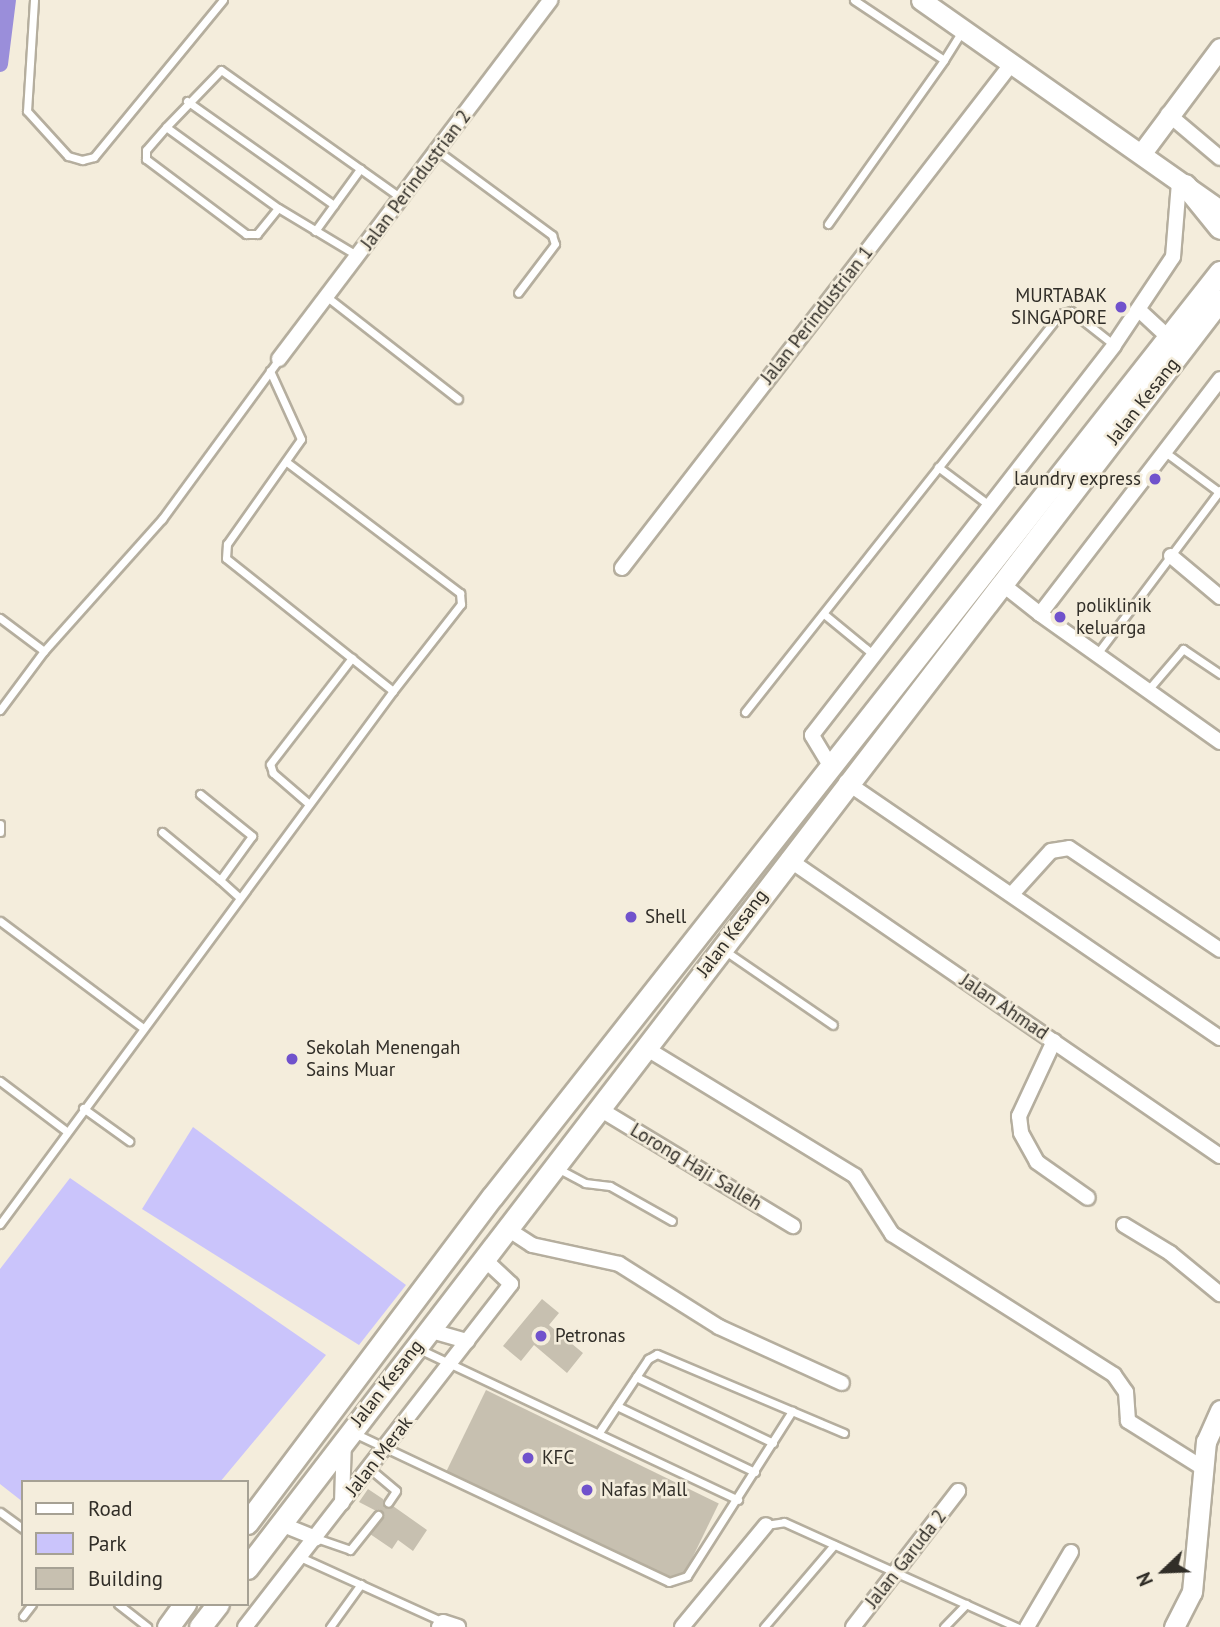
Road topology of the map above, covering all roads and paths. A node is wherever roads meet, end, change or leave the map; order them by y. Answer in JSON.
{"nodes":[{"id":1,"x":34,"y":0,"type":"edge"},
{"id":2,"x":223,"y":0,"type":"edge"},
{"id":3,"x":551,"y":0,"type":"edge"},
{"id":4,"x":854,"y":0,"type":"edge"},
{"id":5,"x":921,"y":0,"type":"edge"},
{"id":6,"x":963,"y":29,"type":"junction"},
{"id":7,"x":1220,"y":48,"type":"edge"},
{"id":8,"x":944,"y":60,"type":"junction"},
{"id":9,"x":1013,"y":62,"type":"junction"},
{"id":10,"x":187,"y":101,"type":"junction"},
{"id":11,"x":1168,"y":114,"type":"junction"},
{"id":12,"x":166,"y":127,"type":"junction"},
{"id":13,"x":438,"y":151,"type":"junction"},
{"id":14,"x":1141,"y":155,"type":"junction"},
{"id":15,"x":1220,"y":158,"type":"edge"},
{"id":16,"x":360,"y":169,"type":"junction"},
{"id":17,"x":1182,"y":183,"type":"junction"},
{"id":18,"x":401,"y":199,"type":"junction"},
{"id":19,"x":1220,"y":199,"type":"edge"},
{"id":20,"x":334,"y":205,"type":"junction"},
{"id":21,"x":278,"y":208,"type":"junction"},
{"id":22,"x":1220,"y":210,"type":"edge"},
{"id":23,"x":828,"y":224,"type":"dead end"},
{"id":24,"x":1220,"y":228,"type":"edge"},
{"id":25,"x":315,"y":231,"type":"junction"},
{"id":26,"x":358,"y":256,"type":"junction"},
{"id":27,"x":1220,"y":272,"type":"edge"},
{"id":28,"x":518,"y":293,"type":"dead end"},
{"id":29,"x":327,"y":297,"type":"junction"},
{"id":30,"x":1220,"y":300,"type":"edge"},
{"id":31,"x":1141,"y":313,"type":"junction"},
{"id":32,"x":1164,"y":333,"type":"junction"},
{"id":33,"x":1114,"y":345,"type":"junction"},
{"id":34,"x":279,"y":359,"type":"joint"},
{"id":35,"x":270,"y":371,"type":"junction"},
{"id":36,"x":1220,"y":379,"type":"edge"},
{"id":37,"x":458,"y":399,"type":"dead end"},
{"id":38,"x":1165,"y":452,"type":"junction"},
{"id":39,"x":288,"y":463,"type":"junction"},
{"id":40,"x":938,"y":467,"type":"junction"},
{"id":41,"x":1219,"y":491,"type":"edge"},
{"id":42,"x":990,"y":506,"type":"junction"},
{"id":43,"x":1171,"y":556,"type":"junction"},
{"id":44,"x":622,"y":568,"type":"dead end"},
{"id":45,"x":1002,"y":584,"type":"junction"},
{"id":46,"x":1220,"y":597,"type":"edge"},
{"id":47,"x":824,"y":614,"type":"junction"},
{"id":48,"x":1040,"y":614,"type":"junction"},
{"id":49,"x":0,"y":618,"type":"edge"},
{"id":50,"x":44,"y":651,"type":"junction"},
{"id":51,"x":1097,"y":654,"type":"junction"},
{"id":52,"x":874,"y":655,"type":"junction"},
{"id":53,"x":352,"y":658,"type":"junction"},
{"id":54,"x":1220,"y":674,"type":"edge"},
{"id":55,"x":1147,"y":690,"type":"junction"},
{"id":56,"x":393,"y":691,"type":"junction"},
{"id":57,"x":0,"y":710,"type":"edge"},
{"id":58,"x":745,"y":712,"type":"dead end"},
{"id":59,"x":1220,"y":742,"type":"edge"},
{"id":60,"x":825,"y":759,"type":"junction"},
{"id":61,"x":846,"y":782,"type":"junction"},
{"id":62,"x":200,"y":794,"type":"dead end"},
{"id":63,"x":309,"y":804,"type":"junction"},
{"id":64,"x":0,"y":824,"type":"edge"},
{"id":65,"x":0,"y":832,"type":"edge"},
{"id":66,"x":162,"y":832,"type":"dead end"},
{"id":67,"x":788,"y":859,"type":"junction"},
{"id":68,"x":220,"y":880,"type":"junction"},
{"id":69,"x":1012,"y":894,"type":"junction"},
{"id":70,"x":239,"y":897,"type":"junction"},
{"id":71,"x":0,"y":921,"type":"edge"},
{"id":72,"x":720,"y":948,"type":"junction"},
{"id":73,"x":1220,"y":950,"type":"edge"},
{"id":74,"x":833,"y":1026,"type":"dead end"},
{"id":75,"x":143,"y":1028,"type":"junction"},
{"id":76,"x":1220,"y":1038,"type":"edge"},
{"id":77,"x":1054,"y":1041,"type":"junction"},
{"id":78,"x":644,"y":1047,"type":"junction"},
{"id":79,"x":0,"y":1081,"type":"edge"},
{"id":80,"x":83,"y":1108,"type":"junction"},
{"id":81,"x":598,"y":1108,"type":"junction"},
{"id":82,"x":66,"y":1131,"type":"junction"},
{"id":83,"x":129,"y":1141,"type":"dead end"},
{"id":84,"x":1220,"y":1156,"type":"edge"},
{"id":85,"x":554,"y":1166,"type":"junction"},
{"id":86,"x":1088,"y":1198,"type":"dead end"},
{"id":87,"x":673,"y":1221,"type":"dead end"},
{"id":88,"x":0,"y":1224,"type":"edge"},
{"id":89,"x":1124,"y":1225,"type":"dead end"},
{"id":90,"x":793,"y":1226,"type":"dead end"},
{"id":91,"x":506,"y":1228,"type":"junction"},
{"id":92,"x":483,"y":1258,"type":"junction"},
{"id":93,"x":1220,"y":1294,"type":"edge"},
{"id":94,"x":421,"y":1338,"type":"junction"},
{"id":95,"x":467,"y":1341,"type":"junction"},
{"id":96,"x":448,"y":1366,"type":"junction"},
{"id":97,"x":636,"y":1377,"type":"junction"},
{"id":98,"x":842,"y":1383,"type":"dead end"},
{"id":99,"x":617,"y":1406,"type":"junction"},
{"id":100,"x":792,"y":1411,"type":"junction"},
{"id":101,"x":1218,"y":1418,"type":"edge"},
{"id":102,"x":600,"y":1431,"type":"junction"},
{"id":103,"x":844,"y":1433,"type":"dead end"},
{"id":104,"x":347,"y":1434,"type":"junction"},
{"id":105,"x":773,"y":1443,"type":"junction"},
{"id":106,"x":385,"y":1449,"type":"junction"},
{"id":107,"x":369,"y":1468,"type":"junction"},
{"id":108,"x":1203,"y":1468,"type":"junction"},
{"id":109,"x":755,"y":1472,"type":"junction"},
{"id":110,"x":958,"y":1491,"type":"dead end"},
{"id":111,"x":738,"y":1500,"type":"junction"},
{"id":112,"x":388,"y":1503,"type":"dead end"},
{"id":113,"x":342,"y":1504,"type":"junction"},
{"id":114,"x":0,"y":1512,"type":"edge"},
{"id":115,"x":379,"y":1515,"type":"dead end"},
{"id":116,"x":248,"y":1522,"type":"edge"},
{"id":117,"x":281,"y":1524,"type":"junction"},
{"id":118,"x":766,"y":1525,"type":"joint"},
{"id":119,"x":21,"y":1528,"type":"edge"},
{"id":120,"x":316,"y":1538,"type":"junction"},
{"id":121,"x":834,"y":1545,"type":"junction"},
{"id":122,"x":1071,"y":1552,"type":"dead end"},
{"id":123,"x":300,"y":1557,"type":"junction"},
{"id":124,"x":248,"y":1567,"type":"edge"},
{"id":125,"x":897,"y":1572,"type":"junction"},
{"id":126,"x":361,"y":1584,"type":"junction"},
{"id":127,"x":966,"y":1604,"type":"junction"},
{"id":128,"x":30,"y":1606,"type":"edge"},
{"id":129,"x":121,"y":1606,"type":"edge"},
{"id":130,"x":184,"y":1606,"type":"edge"},
{"id":131,"x":216,"y":1606,"type":"edge"},
{"id":132,"x":23,"y":1616,"type":"dead end"},
{"id":133,"x":441,"y":1625,"type":"edge"},
{"id":134,"x":147,"y":1627,"type":"edge"},
{"id":135,"x":168,"y":1627,"type":"edge"},
{"id":136,"x":200,"y":1627,"type":"edge"},
{"id":137,"x":245,"y":1627,"type":"edge"},
{"id":138,"x":330,"y":1627,"type":"edge"},
{"id":139,"x":458,"y":1627,"type":"edge"},
{"id":140,"x":682,"y":1627,"type":"edge"},
{"id":141,"x":764,"y":1627,"type":"edge"},
{"id":142,"x":853,"y":1627,"type":"edge"},
{"id":143,"x":944,"y":1627,"type":"edge"},
{"id":144,"x":1017,"y":1627,"type":"edge"},
{"id":145,"x":1027,"y":1627,"type":"edge"},
{"id":146,"x":1174,"y":1627,"type":"edge"}],
"edges":[{"from":1,"to":2,"type":"lane"},
{"from":3,"to":13,"type":"street","name":"Jalan Perindustrian 2"},
{"from":4,"to":8,"type":"lane"},
{"from":5,"to":6,"type":"street"},
{"from":6,"to":8,"type":"lane"},
{"from":6,"to":9,"type":"street"},
{"from":7,"to":11,"type":"street"},
{"from":8,"to":23,"type":"lane"},
{"from":9,"to":14,"type":"street"},
{"from":9,"to":44,"type":"street","name":"Jalan Perindustrian 1"},
{"from":10,"to":12,"type":"lane"},
{"from":10,"to":16,"type":"lane"},
{"from":10,"to":20,"type":"lane"},
{"from":11,"to":14,"type":"street"},
{"from":11,"to":15,"type":"street"},
{"from":12,"to":21,"type":"lane"},
{"from":12,"to":21,"type":"lane"},
{"from":13,"to":18,"type":"street","name":"Jalan Perindustrian 2"},
{"from":13,"to":28,"type":"lane"},
{"from":14,"to":17,"type":"street"},
{"from":16,"to":18,"type":"lane"},
{"from":16,"to":20,"type":"lane"},
{"from":17,"to":19,"type":"main road"},
{"from":17,"to":22,"type":"street"},
{"from":17,"to":24,"type":"main road"},
{"from":17,"to":31,"type":"street"},
{"from":18,"to":26,"type":"street","name":"Jalan Perindustrian 2"},
{"from":20,"to":25,"type":"lane"},
{"from":21,"to":25,"type":"lane"},
{"from":25,"to":26,"type":"lane"},
{"from":26,"to":29,"type":"street","name":"Jalan Perindustrian 2"},
{"from":27,"to":32,"type":"main road","name":"Jalan Kesang"},
{"from":29,"to":34,"type":"street","name":"Jalan Perindustrian 2"},
{"from":29,"to":37,"type":"lane"},
{"from":30,"to":45,"type":"main road","name":"Jalan Kesang"},
{"from":31,"to":32,"type":"street"},
{"from":31,"to":33,"type":"street"},
{"from":32,"to":60,"type":"main road","name":"Jalan Kesang"},
{"from":33,"to":40,"type":"lane"},
{"from":33,"to":42,"type":"street"},
{"from":34,"to":35,"type":"lane"},
{"from":35,"to":39,"type":"lane"},
{"from":35,"to":50,"type":"lane"},
{"from":36,"to":38,"type":"street"},
{"from":38,"to":41,"type":"lane"},
{"from":38,"to":48,"type":"street"},
{"from":39,"to":53,"type":"lane"},
{"from":39,"to":56,"type":"lane"},
{"from":40,"to":42,"type":"lane"},
{"from":40,"to":47,"type":"lane"},
{"from":41,"to":43,"type":"lane"},
{"from":42,"to":52,"type":"street"},
{"from":43,"to":46,"type":"street"},
{"from":43,"to":51,"type":"lane"},
{"from":45,"to":48,"type":"street"},
{"from":45,"to":61,"type":"main road","name":"Jalan Kesang"},
{"from":47,"to":52,"type":"lane"},
{"from":47,"to":58,"type":"lane"},
{"from":48,"to":51,"type":"street"},
{"from":49,"to":50,"type":"lane"},
{"from":50,"to":57,"type":"lane"},
{"from":51,"to":55,"type":"street"},
{"from":52,"to":60,"type":"street"},
{"from":53,"to":56,"type":"lane"},
{"from":53,"to":63,"type":"lane"},
{"from":54,"to":55,"type":"lane"},
{"from":55,"to":59,"type":"street"},
{"from":56,"to":63,"type":"lane"},
{"from":60,"to":116,"type":"main road","name":"Jalan Kesang"},
{"from":61,"to":67,"type":"main road","name":"Jalan Kesang"},
{"from":61,"to":69,"type":"street"},
{"from":62,"to":68,"type":"lane"},
{"from":63,"to":70,"type":"lane"},
{"from":64,"to":65,"type":"lane"},
{"from":66,"to":68,"type":"lane"},
{"from":67,"to":72,"type":"main road","name":"Jalan Kesang"},
{"from":67,"to":77,"type":"street","name":"Jalan Ahmad"},
{"from":68,"to":70,"type":"lane"},
{"from":69,"to":73,"type":"street"},
{"from":69,"to":76,"type":"street"},
{"from":70,"to":75,"type":"lane"},
{"from":71,"to":75,"type":"lane"},
{"from":72,"to":74,"type":"lane"},
{"from":72,"to":78,"type":"main road","name":"Jalan Kesang"},
{"from":75,"to":80,"type":"lane"},
{"from":77,"to":84,"type":"street","name":"Jalan Ahmad"},
{"from":77,"to":86,"type":"street"},
{"from":78,"to":81,"type":"main road","name":"Jalan Kesang"},
{"from":78,"to":108,"type":"street"},
{"from":79,"to":82,"type":"lane"},
{"from":80,"to":82,"type":"lane"},
{"from":80,"to":83,"type":"lane"},
{"from":81,"to":85,"type":"main road","name":"Jalan Kesang"},
{"from":81,"to":90,"type":"street","name":"Lorong Haji Salleh"},
{"from":82,"to":88,"type":"lane"},
{"from":85,"to":87,"type":"lane"},
{"from":85,"to":91,"type":"main road","name":"Jalan Kesang"},
{"from":89,"to":93,"type":"street"},
{"from":91,"to":92,"type":"main road","name":"Jalan Kesang"},
{"from":91,"to":98,"type":"street"},
{"from":92,"to":94,"type":"main road","name":"Jalan Kesang"},
{"from":92,"to":95,"type":"street","name":"Jalan Merak"},
{"from":94,"to":95,"type":"street"},
{"from":94,"to":96,"type":"lane"},
{"from":94,"to":104,"type":"main road","name":"Jalan Kesang"},
{"from":95,"to":96,"type":"street","name":"Jalan Merak"},
{"from":96,"to":102,"type":"lane"},
{"from":96,"to":106,"type":"street","name":"Jalan Merak"},
{"from":97,"to":99,"type":"lane"},
{"from":97,"to":100,"type":"lane"},
{"from":97,"to":105,"type":"lane"},
{"from":99,"to":102,"type":"lane"},
{"from":99,"to":109,"type":"lane"},
{"from":100,"to":103,"type":"lane"},
{"from":100,"to":105,"type":"lane"},
{"from":101,"to":108,"type":"street"},
{"from":102,"to":111,"type":"lane"},
{"from":104,"to":106,"type":"lane"},
{"from":104,"to":113,"type":"street"},
{"from":104,"to":117,"type":"main road","name":"Jalan Kesang"},
{"from":105,"to":109,"type":"lane"},
{"from":106,"to":107,"type":"street","name":"Jalan Merak"},
{"from":106,"to":111,"type":"lane"},
{"from":107,"to":112,"type":"lane"},
{"from":107,"to":113,"type":"street","name":"Jalan Merak"},
{"from":108,"to":146,"type":"street"},
{"from":109,"to":111,"type":"lane"},
{"from":110,"to":125,"type":"street","name":"Jalan Garuda 2"},
{"from":113,"to":120,"type":"street","name":"Jalan Merak"},
{"from":114,"to":119,"type":"lane"},
{"from":115,"to":120,"type":"lane"},
{"from":117,"to":120,"type":"street"},
{"from":117,"to":124,"type":"main road","name":"Jalan Kesang"},
{"from":118,"to":121,"type":"lane"},
{"from":118,"to":140,"type":"street"},
{"from":120,"to":123,"type":"street","name":"Jalan Merak"},
{"from":121,"to":125,"type":"lane"},
{"from":121,"to":141,"type":"lane"},
{"from":122,"to":145,"type":"street"},
{"from":123,"to":126,"type":"lane"},
{"from":123,"to":137,"type":"street","name":"Jalan Merak"},
{"from":125,"to":127,"type":"lane"},
{"from":125,"to":142,"type":"street","name":"Jalan Garuda 2"},
{"from":126,"to":133,"type":"lane"},
{"from":126,"to":138,"type":"lane"},
{"from":127,"to":143,"type":"lane"},
{"from":127,"to":144,"type":"lane"},
{"from":128,"to":132,"type":"lane"},
{"from":129,"to":134,"type":"lane"},
{"from":130,"to":135,"type":"main road"},
{"from":131,"to":136,"type":"main road"},
{"from":133,"to":139,"type":"street"}]}
